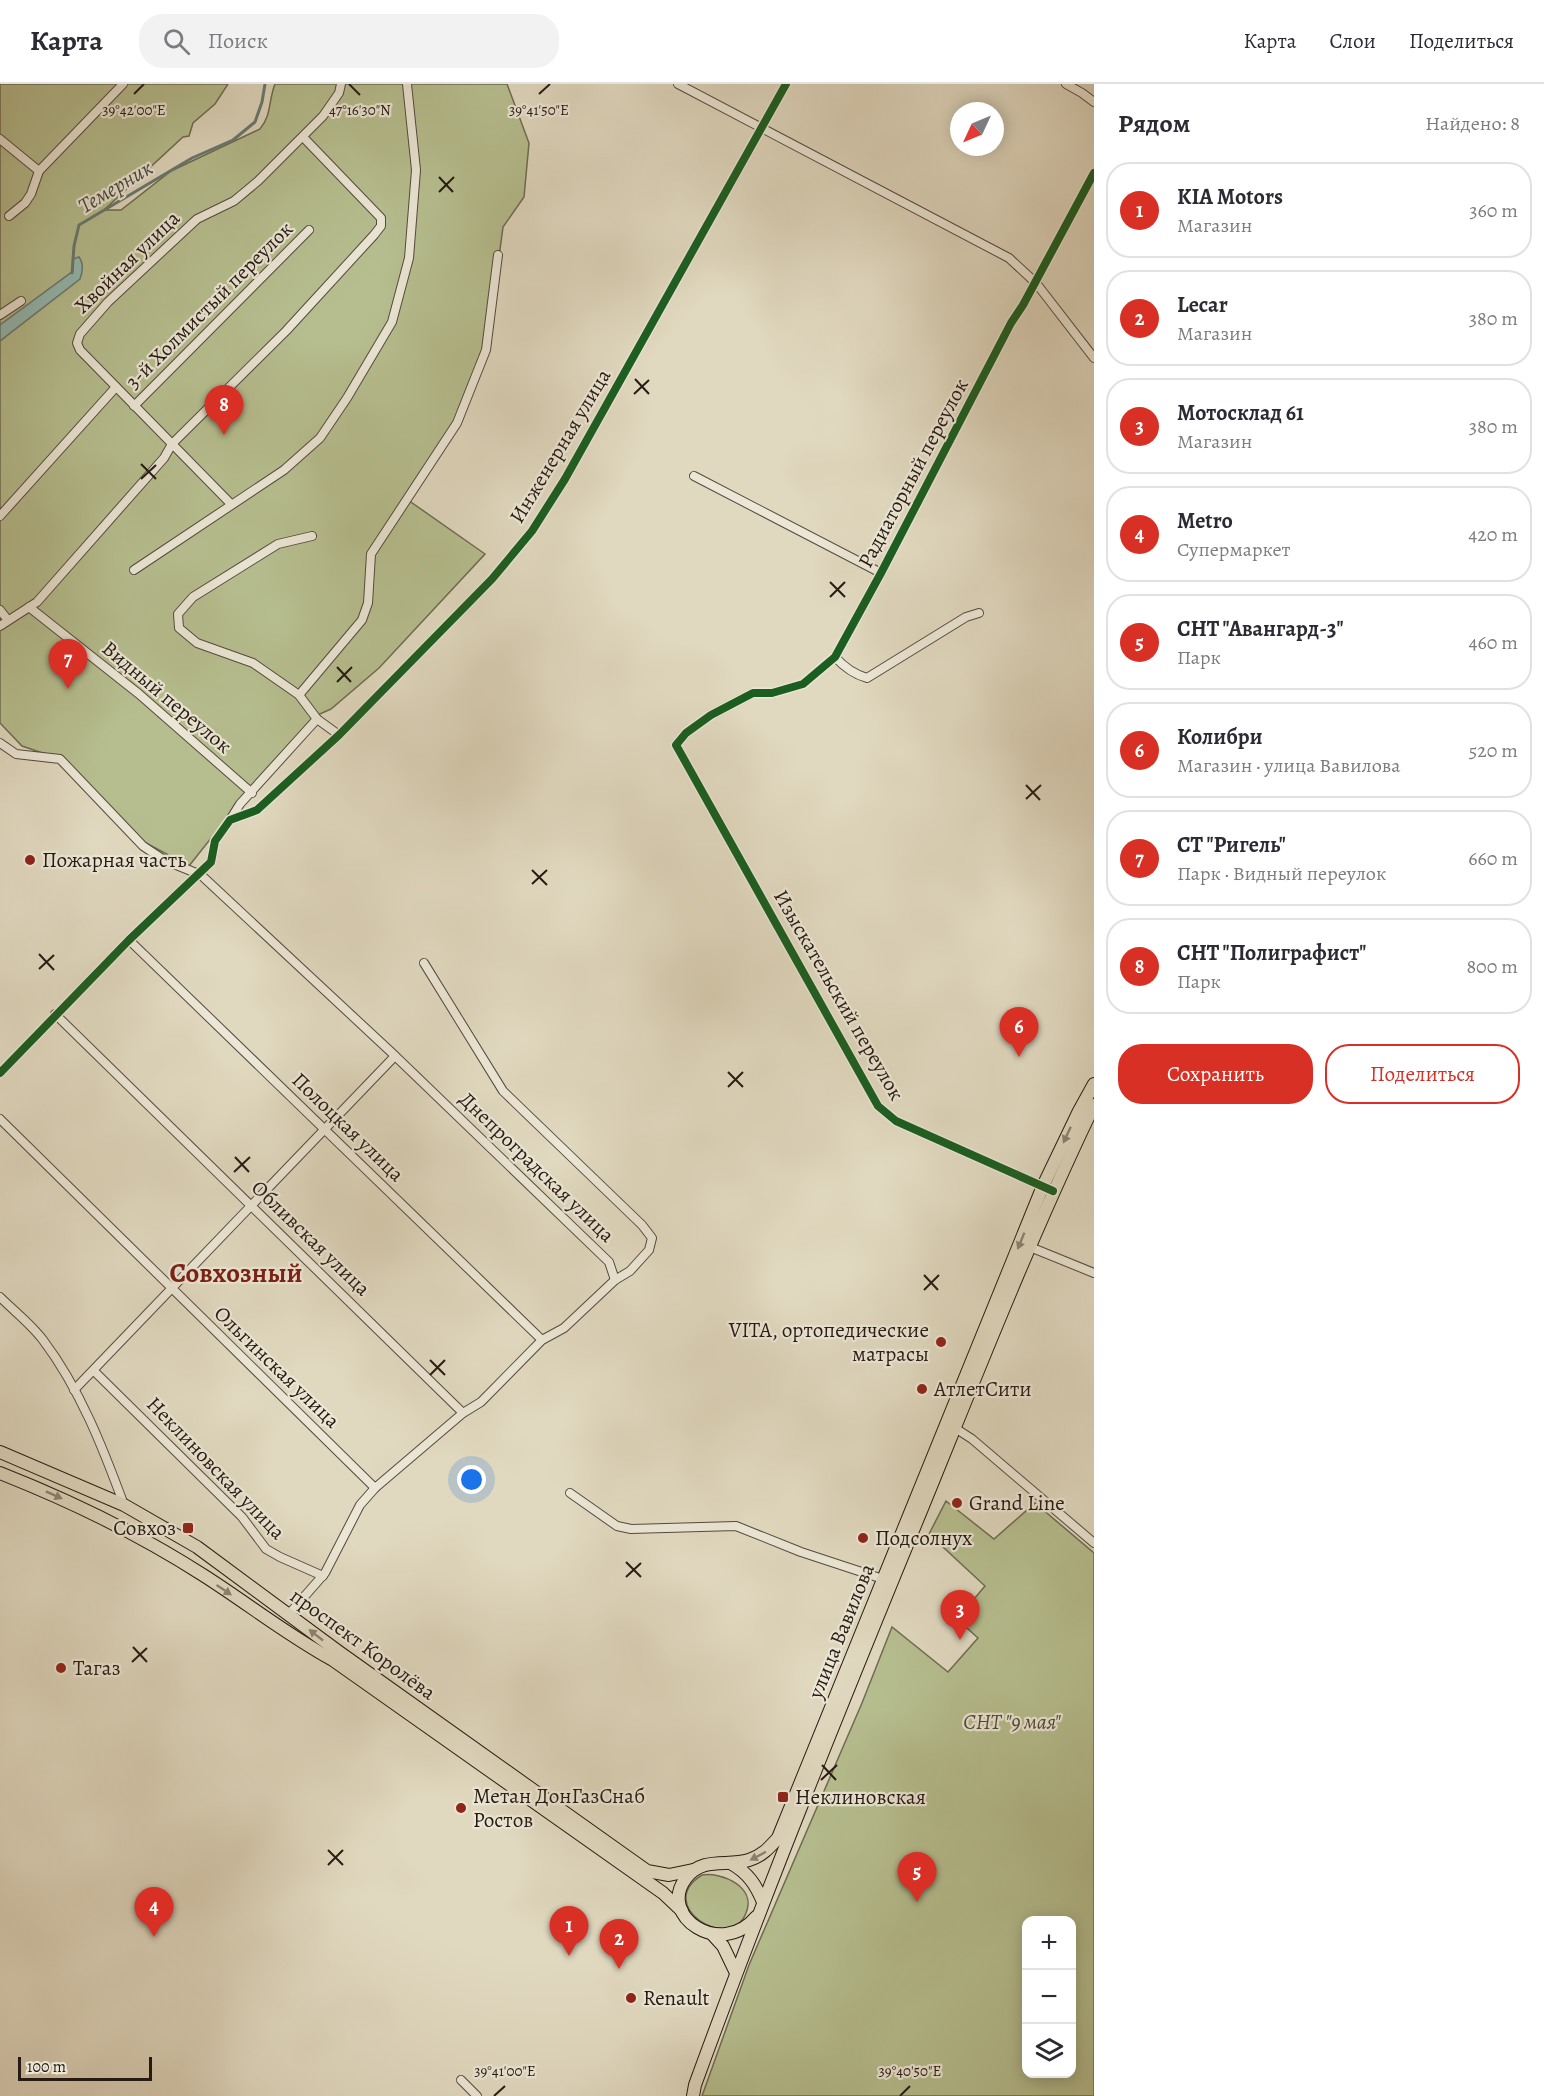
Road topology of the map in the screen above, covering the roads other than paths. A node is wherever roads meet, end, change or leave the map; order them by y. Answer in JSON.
{"nodes":[{"id":1,"x":123,"y":84,"type":"edge"},
{"id":2,"x":341,"y":84,"type":"edge"},
{"id":3,"x":407,"y":84,"type":"edge"},
{"id":4,"x":678,"y":84,"type":"edge"},
{"id":5,"x":786,"y":84,"type":"edge"},
{"id":6,"x":1066,"y":84,"type":"edge"},
{"id":7,"x":1094,"y":102,"type":"edge"},
{"id":8,"x":761,"y":129,"type":"junction"},
{"id":9,"x":303,"y":137,"type":"junction"},
{"id":10,"x":0,"y":139,"type":"edge"},
{"id":11,"x":39,"y":171,"type":"junction"},
{"id":12,"x":1094,"y":173,"type":"edge"},
{"id":13,"x":9,"y":216,"type":"dead end"},
{"id":14,"x":309,"y":230,"type":"dead end"},
{"id":15,"x":498,"y":255,"type":"dead end"},
{"id":16,"x":1036,"y":282,"type":"junction"},
{"id":17,"x":21,"y":302,"type":"dead end"},
{"id":18,"x":0,"y":315,"type":"edge"},
{"id":19,"x":1094,"y":358,"type":"edge"},
{"id":20,"x":116,"y":387,"type":"junction"},
{"id":21,"x":134,"y":406,"type":"junction"},
{"id":22,"x":172,"y":444,"type":"junction"},
{"id":23,"x":694,"y":476,"type":"dead end"},
{"id":24,"x":231,"y":504,"type":"junction"},
{"id":25,"x":0,"y":516,"type":"edge"},
{"id":26,"x":312,"y":536,"type":"dead end"},
{"id":27,"x":134,"y":570,"type":"dead end"},
{"id":28,"x":881,"y":573,"type":"junction"},
{"id":29,"x":29,"y":607,"type":"junction"},
{"id":30,"x":0,"y":610,"type":"edge"},
{"id":31,"x":979,"y":613,"type":"dead end"},
{"id":32,"x":8,"y":620,"type":"junction"},
{"id":33,"x":0,"y":626,"type":"edge"},
{"id":34,"x":835,"y":657,"type":"junction"},
{"id":35,"x":299,"y":695,"type":"junction"},
{"id":36,"x":317,"y":719,"type":"junction"},
{"id":37,"x":339,"y":735,"type":"junction"},
{"id":38,"x":0,"y":743,"type":"edge"},
{"id":39,"x":676,"y":745,"type":"joint"},
{"id":40,"x":252,"y":793,"type":"junction"},
{"id":41,"x":230,"y":820,"type":"junction"},
{"id":42,"x":199,"y":874,"type":"junction"},
{"id":43,"x":129,"y":940,"type":"junction"},
{"id":44,"x":424,"y":963,"type":"dead end"},
{"id":45,"x":55,"y":1014,"type":"junction"},
{"id":46,"x":395,"y":1056,"type":"junction"},
{"id":47,"x":0,"y":1073,"type":"edge"},
{"id":48,"x":1094,"y":1084,"type":"edge"},
{"id":49,"x":1094,"y":1104,"type":"edge"},
{"id":50,"x":0,"y":1119,"type":"edge"},
{"id":51,"x":325,"y":1130,"type":"junction"},
{"id":52,"x":1048,"y":1189,"type":"junction"},
{"id":53,"x":252,"y":1205,"type":"junction"},
{"id":54,"x":1030,"y":1247,"type":"junction"},
{"id":55,"x":1094,"y":1273,"type":"edge"},
{"id":56,"x":615,"y":1280,"type":"junction"},
{"id":57,"x":172,"y":1289,"type":"junction"},
{"id":58,"x":0,"y":1298,"type":"edge"},
{"id":59,"x":542,"y":1340,"type":"junction"},
{"id":60,"x":94,"y":1371,"type":"junction"},
{"id":61,"x":74,"y":1390,"type":"junction"},
{"id":62,"x":463,"y":1413,"type":"junction"},
{"id":63,"x":955,"y":1428,"type":"junction"},
{"id":64,"x":0,"y":1452,"type":"edge"},
{"id":65,"x":0,"y":1473,"type":"edge"},
{"id":66,"x":375,"y":1488,"type":"junction"},
{"id":67,"x":570,"y":1493,"type":"dead end"},
{"id":68,"x":124,"y":1505,"type":"junction"},
{"id":69,"x":1094,"y":1543,"type":"edge"},
{"id":70,"x":323,"y":1576,"type":"junction"},
{"id":71,"x":883,"y":1579,"type":"junction"},
{"id":72,"x":289,"y":1614,"type":"junction"},
{"id":73,"x":732,"y":1864,"type":"junction"},
{"id":74,"x":693,"y":1870,"type":"junction"},
{"id":75,"x":761,"y":1908,"type":"junction"},
{"id":76,"x":682,"y":1911,"type":"junction"},
{"id":77,"x":713,"y":1935,"type":"junction"},
{"id":78,"x":736,"y":1973,"type":"junction"},
{"id":79,"x":461,"y":2080,"type":"dead end"},
{"id":80,"x":477,"y":2096,"type":"edge"},
{"id":81,"x":693,"y":2096,"type":"edge"}],
"edges":[{"from":1,"to":11,"type":"street"},
{"from":2,"to":9,"type":"street","name":"Хвойная улица"},
{"from":3,"to":24,"type":"street"},
{"from":4,"to":8,"type":"street"},
{"from":5,"to":8,"type":"street","name":"Инженерная улица"},
{"from":6,"to":7,"type":"street"},
{"from":8,"to":16,"type":"street"},
{"from":8,"to":37,"type":"street","name":"Инженерная улица"},
{"from":9,"to":20,"type":"street","name":"Хвойная улица"},
{"from":9,"to":22,"type":"street"},
{"from":10,"to":11,"type":"street"},
{"from":11,"to":13,"type":"street"},
{"from":12,"to":16,"type":"street","name":"Радиаторный переулок"},
{"from":14,"to":21,"type":"street","name":"3-й Холмистый переулок"},
{"from":15,"to":35,"type":"street"},
{"from":16,"to":19,"type":"street"},
{"from":16,"to":28,"type":"street","name":"Радиаторный переулок"},
{"from":17,"to":18,"type":"street"},
{"from":20,"to":21,"type":"street","name":"Хвойная улица"},
{"from":20,"to":25,"type":"street","name":"3-й Холмистый переулок"},
{"from":21,"to":22,"type":"street","name":"Хвойная улица"},
{"from":22,"to":24,"type":"street","name":"Хвойная улица"},
{"from":22,"to":29,"type":"street"},
{"from":23,"to":28,"type":"street","name":"Радиаторный переулок"},
{"from":24,"to":27,"type":"street"},
{"from":26,"to":35,"type":"street"},
{"from":28,"to":34,"type":"street","name":"Радиаторный переулок"},
{"from":29,"to":32,"type":"street"},
{"from":29,"to":40,"type":"street","name":"Видный переулок"},
{"from":30,"to":32,"type":"street"},
{"from":31,"to":34,"type":"street"},
{"from":32,"to":33,"type":"street"},
{"from":34,"to":39,"type":"street","name":"Радиаторный переулок"},
{"from":35,"to":36,"type":"street"},
{"from":36,"to":37,"type":"street"},
{"from":36,"to":40,"type":"street"},
{"from":37,"to":41,"type":"street","name":"Инженерная улица"},
{"from":38,"to":42,"type":"street"},
{"from":39,"to":52,"type":"street","name":"Изыскательский переулок"},
{"from":40,"to":41,"type":"street"},
{"from":41,"to":42,"type":"street"},
{"from":42,"to":43,"type":"street"},
{"from":42,"to":46,"type":"street","name":"Днепроградская улица"},
{"from":43,"to":45,"type":"street"},
{"from":43,"to":51,"type":"street","name":"Полоцкая улица"},
{"from":44,"to":56,"type":"street","name":"Днепроградская улица"},
{"from":45,"to":47,"type":"street"},
{"from":45,"to":53,"type":"street","name":"Обливская улица"},
{"from":46,"to":51,"type":"street"},
{"from":46,"to":56,"type":"street","name":"Днепроградская улица"},
{"from":48,"to":52,"type":"main road","name":"улица Вавилова","one_way":true},
{"from":49,"to":52,"type":"main road","name":"улица Вавилова"},
{"from":50,"to":57,"type":"street","name":"Ольгинская улица"},
{"from":51,"to":53,"type":"street"},
{"from":51,"to":59,"type":"street","name":"Полоцкая улица"},
{"from":52,"to":54,"type":"main road","name":"улица Вавилова"},
{"from":52,"to":71,"type":"main road","name":"улица Вавилова","one_way":true},
{"from":53,"to":57,"type":"street"},
{"from":53,"to":62,"type":"street","name":"Обливская улица"},
{"from":54,"to":55,"type":"street"},
{"from":54,"to":63,"type":"main road","name":"улица Вавилова"},
{"from":56,"to":59,"type":"street"},
{"from":57,"to":60,"type":"street"},
{"from":57,"to":66,"type":"street","name":"Ольгинская улица"},
{"from":58,"to":61,"type":"street"},
{"from":59,"to":62,"type":"street"},
{"from":60,"to":61,"type":"street"},
{"from":60,"to":70,"type":"street","name":"Неклиновская улица"},
{"from":61,"to":68,"type":"street"},
{"from":62,"to":66,"type":"street"},
{"from":63,"to":69,"type":"street"},
{"from":63,"to":75,"type":"main road","name":"улица Вавилова"},
{"from":64,"to":68,"type":"main road","name":"проспект Королёва"},
{"from":65,"to":76,"type":"main road","name":"проспект Королёва","one_way":true},
{"from":66,"to":70,"type":"street"},
{"from":67,"to":71,"type":"street"},
{"from":68,"to":72,"type":"main road","name":"проспект Королёва"},
{"from":70,"to":72,"type":"street"},
{"from":71,"to":73,"type":"main road","name":"улица Вавилова","one_way":true},
{"from":74,"to":72,"type":"main road","name":"проспект Королёва","one_way":true},
{"from":73,"to":74,"type":"main road","name":"улица Вавилова"},
{"from":73,"to":75,"type":"main road"},
{"from":74,"to":76,"type":"main road"},
{"from":75,"to":77,"type":"main road","name":"улица Вавилова"},
{"from":75,"to":78,"type":"main road","name":"улица Вавилова"},
{"from":76,"to":77,"type":"main road"},
{"from":77,"to":78,"type":"main road"},
{"from":78,"to":81,"type":"main road","name":"улица Вавилова"},
{"from":79,"to":80,"type":"street"}]}
